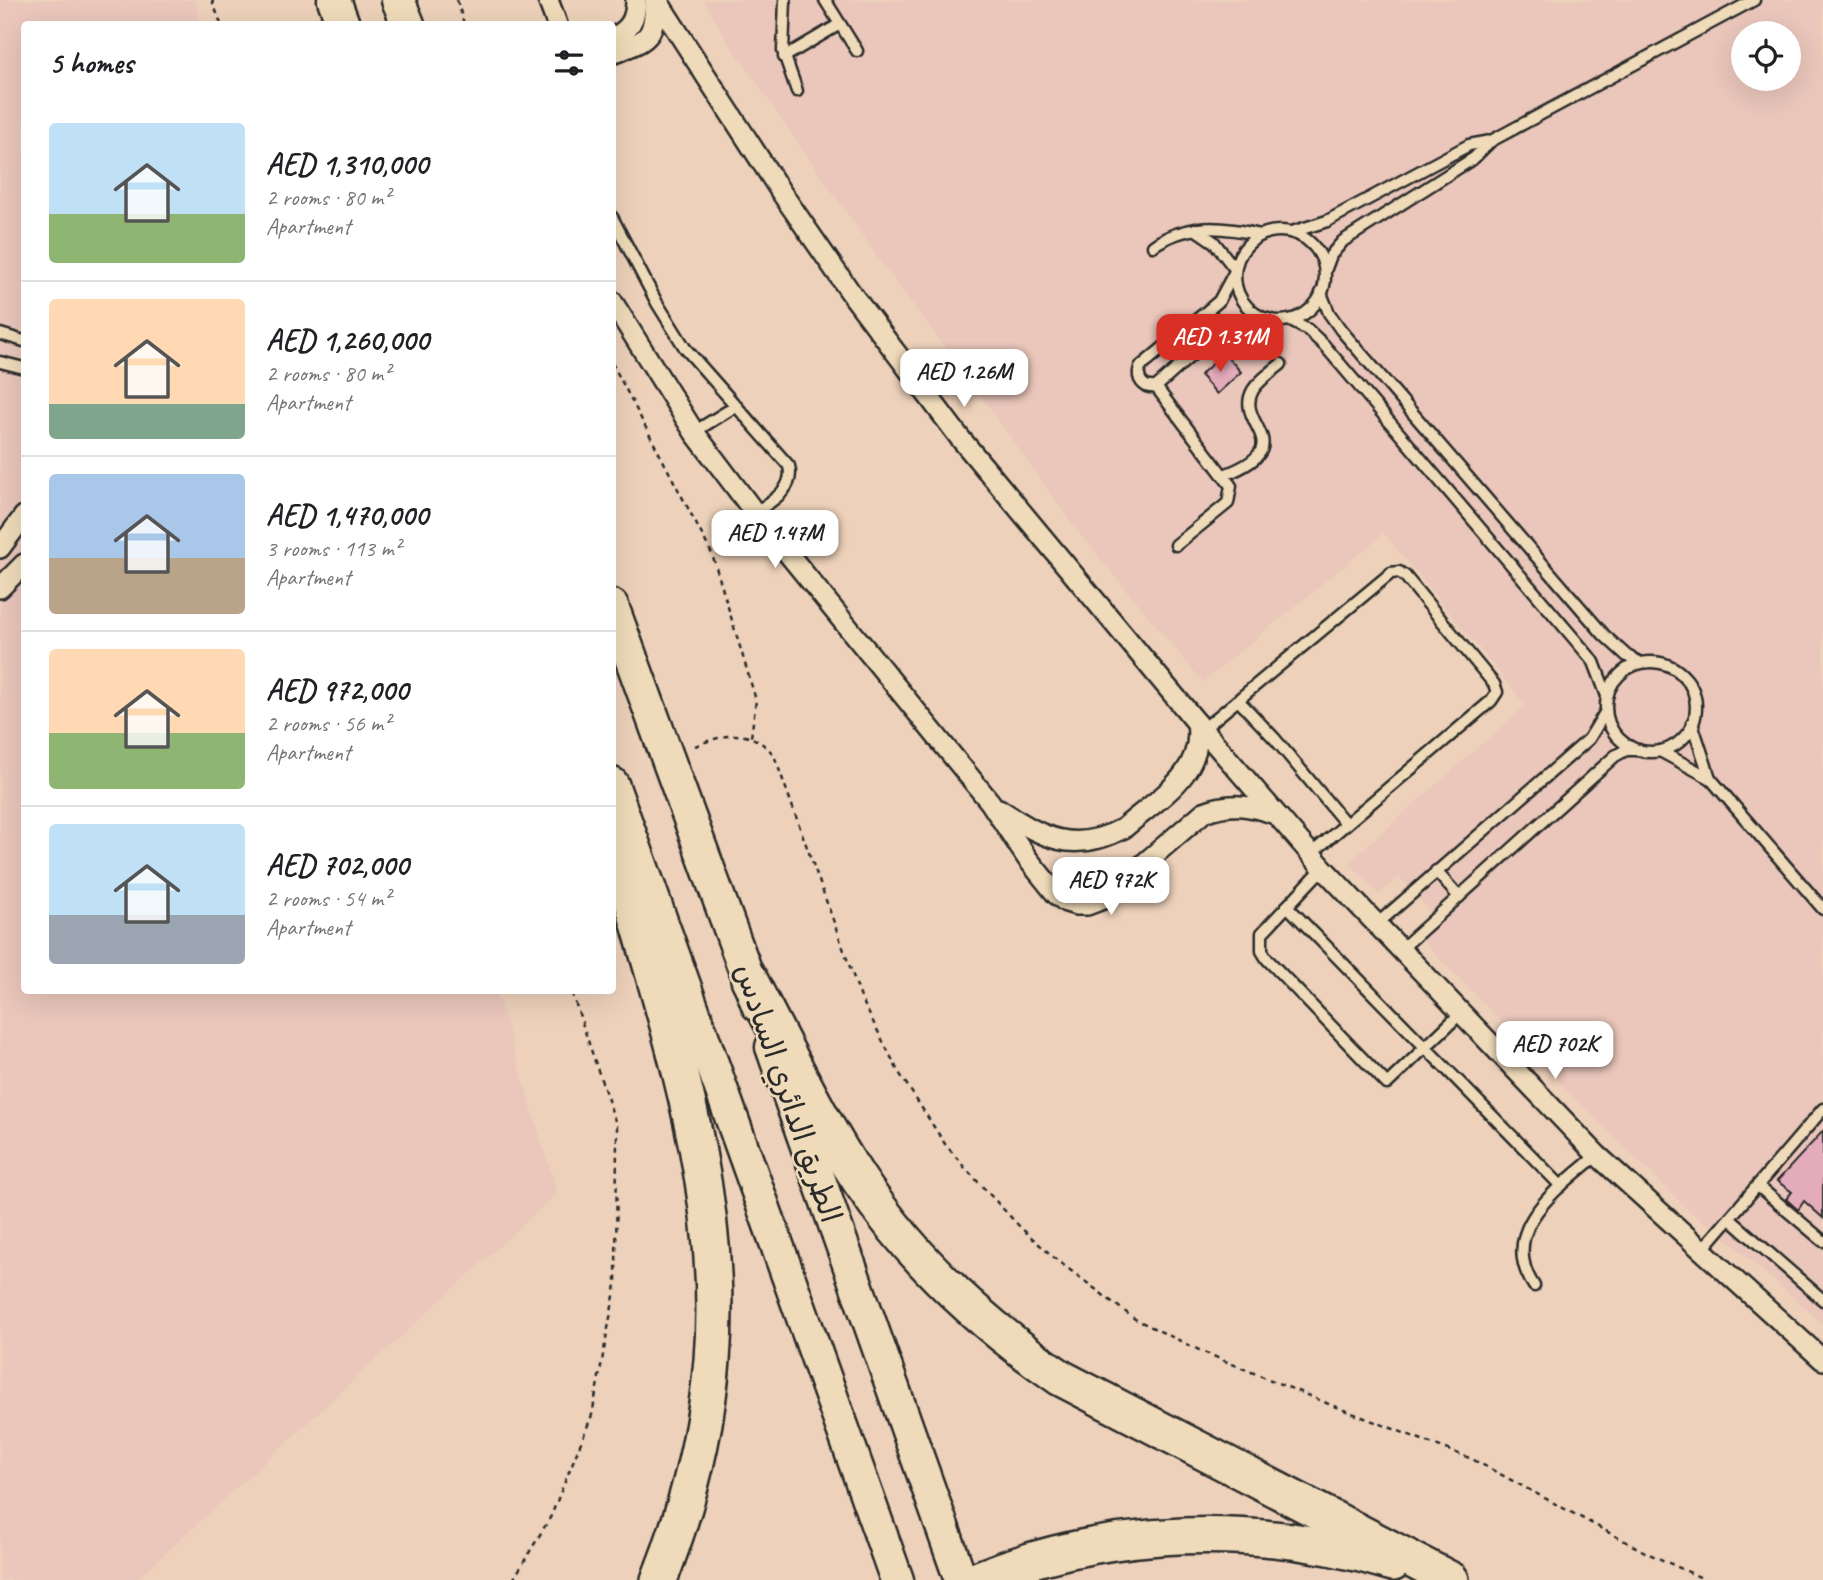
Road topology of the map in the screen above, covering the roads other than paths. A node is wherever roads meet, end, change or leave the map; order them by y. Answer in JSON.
{"nodes":[{"id":1,"x":334,"y":0,"type":"edge"},
{"id":2,"x":398,"y":0,"type":"edge"},
{"id":3,"x":548,"y":0,"type":"edge"},
{"id":4,"x":636,"y":0,"type":"edge"},
{"id":5,"x":656,"y":0,"type":"edge"},
{"id":6,"x":669,"y":0,"type":"edge"},
{"id":7,"x":785,"y":0,"type":"edge"},
{"id":8,"x":825,"y":0,"type":"edge"},
{"id":9,"x":1754,"y":0,"type":"edge"},
{"id":10,"x":342,"y":21,"type":"edge"},
{"id":11,"x":407,"y":21,"type":"edge"},
{"id":12,"x":555,"y":21,"type":"edge"},
{"id":13,"x":671,"y":22,"type":"junction"},
{"id":14,"x":840,"y":24,"type":"junction"},
{"id":15,"x":616,"y":35,"type":"edge"},
{"id":16,"x":857,"y":51,"type":"dead end"},
{"id":17,"x":616,"y":52,"type":"edge"},
{"id":18,"x":784,"y":57,"type":"junction"},
{"id":19,"x":797,"y":91,"type":"dead end"},
{"id":20,"x":1491,"y":141,"type":"junction"},
{"id":21,"x":616,"y":224,"type":"edge"},
{"id":22,"x":1195,"y":229,"type":"junction"},
{"id":23,"x":1292,"y":232,"type":"junction"},
{"id":24,"x":1260,"y":235,"type":"junction"},
{"id":25,"x":1153,"y":246,"type":"dead end"},
{"id":26,"x":1235,"y":271,"type":"junction"},
{"id":27,"x":1325,"y":271,"type":"junction"},
{"id":28,"x":1321,"y":293,"type":"junction"},
{"id":29,"x":616,"y":307,"type":"edge"},
{"id":30,"x":1268,"y":319,"type":"junction"},
{"id":31,"x":1289,"y":320,"type":"junction"},
{"id":32,"x":0,"y":334,"type":"edge"},
{"id":33,"x":21,"y":340,"type":"edge"},
{"id":34,"x":0,"y":362,"type":"edge"},
{"id":35,"x":1281,"y":364,"type":"dead end"},
{"id":36,"x":21,"y":367,"type":"edge"},
{"id":37,"x":1156,"y":387,"type":"junction"},
{"id":38,"x":736,"y":406,"type":"junction"},
{"id":39,"x":694,"y":432,"type":"junction"},
{"id":40,"x":1224,"y":475,"type":"junction"},
{"id":41,"x":755,"y":513,"type":"junction"},
{"id":42,"x":21,"y":520,"type":"edge"},
{"id":43,"x":1175,"y":545,"type":"dead end"},
{"id":44,"x":0,"y":548,"type":"edge"},
{"id":45,"x":21,"y":567,"type":"edge"},
{"id":46,"x":0,"y":588,"type":"edge"},
{"id":47,"x":616,"y":617,"type":"edge"},
{"id":48,"x":1641,"y":663,"type":"junction"},
{"id":49,"x":1607,"y":696,"type":"junction"},
{"id":50,"x":1239,"y":701,"type":"junction"},
{"id":51,"x":1606,"y":711,"type":"junction"},
{"id":52,"x":1692,"y":723,"type":"junction"},
{"id":53,"x":1200,"y":726,"type":"junction"},
{"id":54,"x":1639,"y":750,"type":"junction"},
{"id":55,"x":1660,"y":751,"type":"junction"},
{"id":56,"x":1710,"y":778,"type":"junction"},
{"id":57,"x":616,"y":795,"type":"edge"},
{"id":58,"x":990,"y":802,"type":"junction"},
{"id":59,"x":1276,"y":814,"type":"junction"},
{"id":60,"x":1346,"y":824,"type":"junction"},
{"id":61,"x":616,"y":842,"type":"edge"},
{"id":62,"x":1317,"y":861,"type":"junction"},
{"id":63,"x":1436,"y":871,"type":"junction"},
{"id":64,"x":1459,"y":897,"type":"junction"},
{"id":65,"x":1287,"y":906,"type":"junction"},
{"id":66,"x":1823,"y":909,"type":"edge"},
{"id":67,"x":1377,"y":924,"type":"junction"},
{"id":68,"x":1401,"y":949,"type":"junction"},
{"id":69,"x":749,"y":979,"type":"junction"},
{"id":70,"x":1461,"y":1013,"type":"junction"},
{"id":71,"x":1425,"y":1047,"type":"junction"},
{"id":72,"x":1823,"y":1109,"type":"edge"},
{"id":73,"x":1597,"y":1154,"type":"junction"},
{"id":74,"x":1758,"y":1185,"type":"junction"},
{"id":75,"x":1561,"y":1186,"type":"junction"},
{"id":76,"x":1730,"y":1219,"type":"junction"},
{"id":77,"x":1823,"y":1241,"type":"edge"},
{"id":78,"x":1702,"y":1250,"type":"junction"},
{"id":79,"x":1534,"y":1286,"type":"dead end"},
{"id":80,"x":1823,"y":1300,"type":"edge"},
{"id":81,"x":1823,"y":1360,"type":"edge"},
{"id":82,"x":892,"y":1566,"type":"edge"},
{"id":83,"x":659,"y":1580,"type":"edge"},
{"id":84,"x":961,"y":1580,"type":"edge"},
{"id":85,"x":976,"y":1580,"type":"edge"},
{"id":86,"x":1449,"y":1580,"type":"edge"}],
"edges":[{"from":1,"to":10,"type":"highway"},
{"from":2,"to":11,"type":"highway"},
{"from":3,"to":12,"type":"street"},
{"from":4,"to":15,"type":"street"},
{"from":5,"to":13,"type":"street"},
{"from":5,"to":17,"type":"street"},
{"from":6,"to":13,"type":"lane"},
{"from":7,"to":18,"type":"lane"},
{"from":8,"to":14,"type":"lane"},
{"from":9,"to":20,"type":"lane"},
{"from":13,"to":53,"type":"street"},
{"from":14,"to":16,"type":"lane"},
{"from":14,"to":18,"type":"lane"},
{"from":18,"to":19,"type":"lane"},
{"from":20,"to":23,"type":"lane"},
{"from":20,"to":27,"type":"lane"},
{"from":21,"to":38,"type":"lane"},
{"from":22,"to":24,"type":"lane"},
{"from":22,"to":25,"type":"lane"},
{"from":22,"to":26,"type":"lane"},
{"from":23,"to":24,"type":"lane"},
{"from":23,"to":27,"type":"lane"},
{"from":24,"to":26,"type":"lane"},
{"from":26,"to":30,"type":"lane"},
{"from":26,"to":37,"type":"lane"},
{"from":27,"to":28,"type":"lane"},
{"from":28,"to":31,"type":"lane"},
{"from":28,"to":48,"type":"lane"},
{"from":29,"to":39,"type":"street"},
{"from":30,"to":31,"type":"lane"},
{"from":30,"to":37,"type":"lane"},
{"from":31,"to":49,"type":"lane"},
{"from":32,"to":33,"type":"lane"},
{"from":34,"to":36,"type":"lane"},
{"from":35,"to":40,"type":"lane"},
{"from":37,"to":40,"type":"lane"},
{"from":38,"to":39,"type":"lane"},
{"from":38,"to":41,"type":"lane"},
{"from":39,"to":41,"type":"street"},
{"from":40,"to":43,"type":"lane"},
{"from":41,"to":58,"type":"street"},
{"from":42,"to":44,"type":"street"},
{"from":45,"to":46,"type":"street"},
{"from":47,"to":69,"type":"highway","name":"الطريق الدائري السادس"},
{"from":48,"to":49,"type":"lane"},
{"from":48,"to":52,"type":"lane"},
{"from":49,"to":51,"type":"lane"},
{"from":50,"to":53,"type":"lane"},
{"from":50,"to":60,"type":"lane"},
{"from":50,"to":60,"type":"lane"},
{"from":51,"to":54,"type":"lane"},
{"from":51,"to":63,"type":"lane"},
{"from":52,"to":55,"type":"lane"},
{"from":52,"to":56,"type":"lane"},
{"from":53,"to":58,"type":"street"},
{"from":53,"to":59,"type":"street"},
{"from":54,"to":55,"type":"lane"},
{"from":54,"to":64,"type":"lane"},
{"from":55,"to":56,"type":"lane"},
{"from":56,"to":66,"type":"lane"},
{"from":57,"to":82,"type":"highway","name":"الطريق الدائري السادس"},
{"from":58,"to":59,"type":"street"},
{"from":59,"to":62,"type":"street"},
{"from":60,"to":62,"type":"lane"},
{"from":61,"to":83,"type":"highway"},
{"from":62,"to":65,"type":"lane"},
{"from":62,"to":67,"type":"street"},
{"from":63,"to":64,"type":"lane"},
{"from":63,"to":67,"type":"lane"},
{"from":64,"to":68,"type":"lane"},
{"from":65,"to":71,"type":"lane"},
{"from":65,"to":71,"type":"lane"},
{"from":67,"to":68,"type":"street"},
{"from":68,"to":70,"type":"street"},
{"from":69,"to":84,"type":"highway","name":"الطريق الدائري السادس"},
{"from":69,"to":86,"type":"highway"},
{"from":70,"to":71,"type":"lane"},
{"from":70,"to":73,"type":"street"},
{"from":71,"to":75,"type":"lane"},
{"from":72,"to":74,"type":"lane"},
{"from":73,"to":75,"type":"lane"},
{"from":73,"to":78,"type":"street"},
{"from":74,"to":76,"type":"lane"},
{"from":74,"to":77,"type":"lane"},
{"from":75,"to":79,"type":"lane"},
{"from":76,"to":78,"type":"lane"},
{"from":76,"to":80,"type":"lane"},
{"from":78,"to":81,"type":"street"},
{"from":85,"to":86,"type":"highway"}]}
